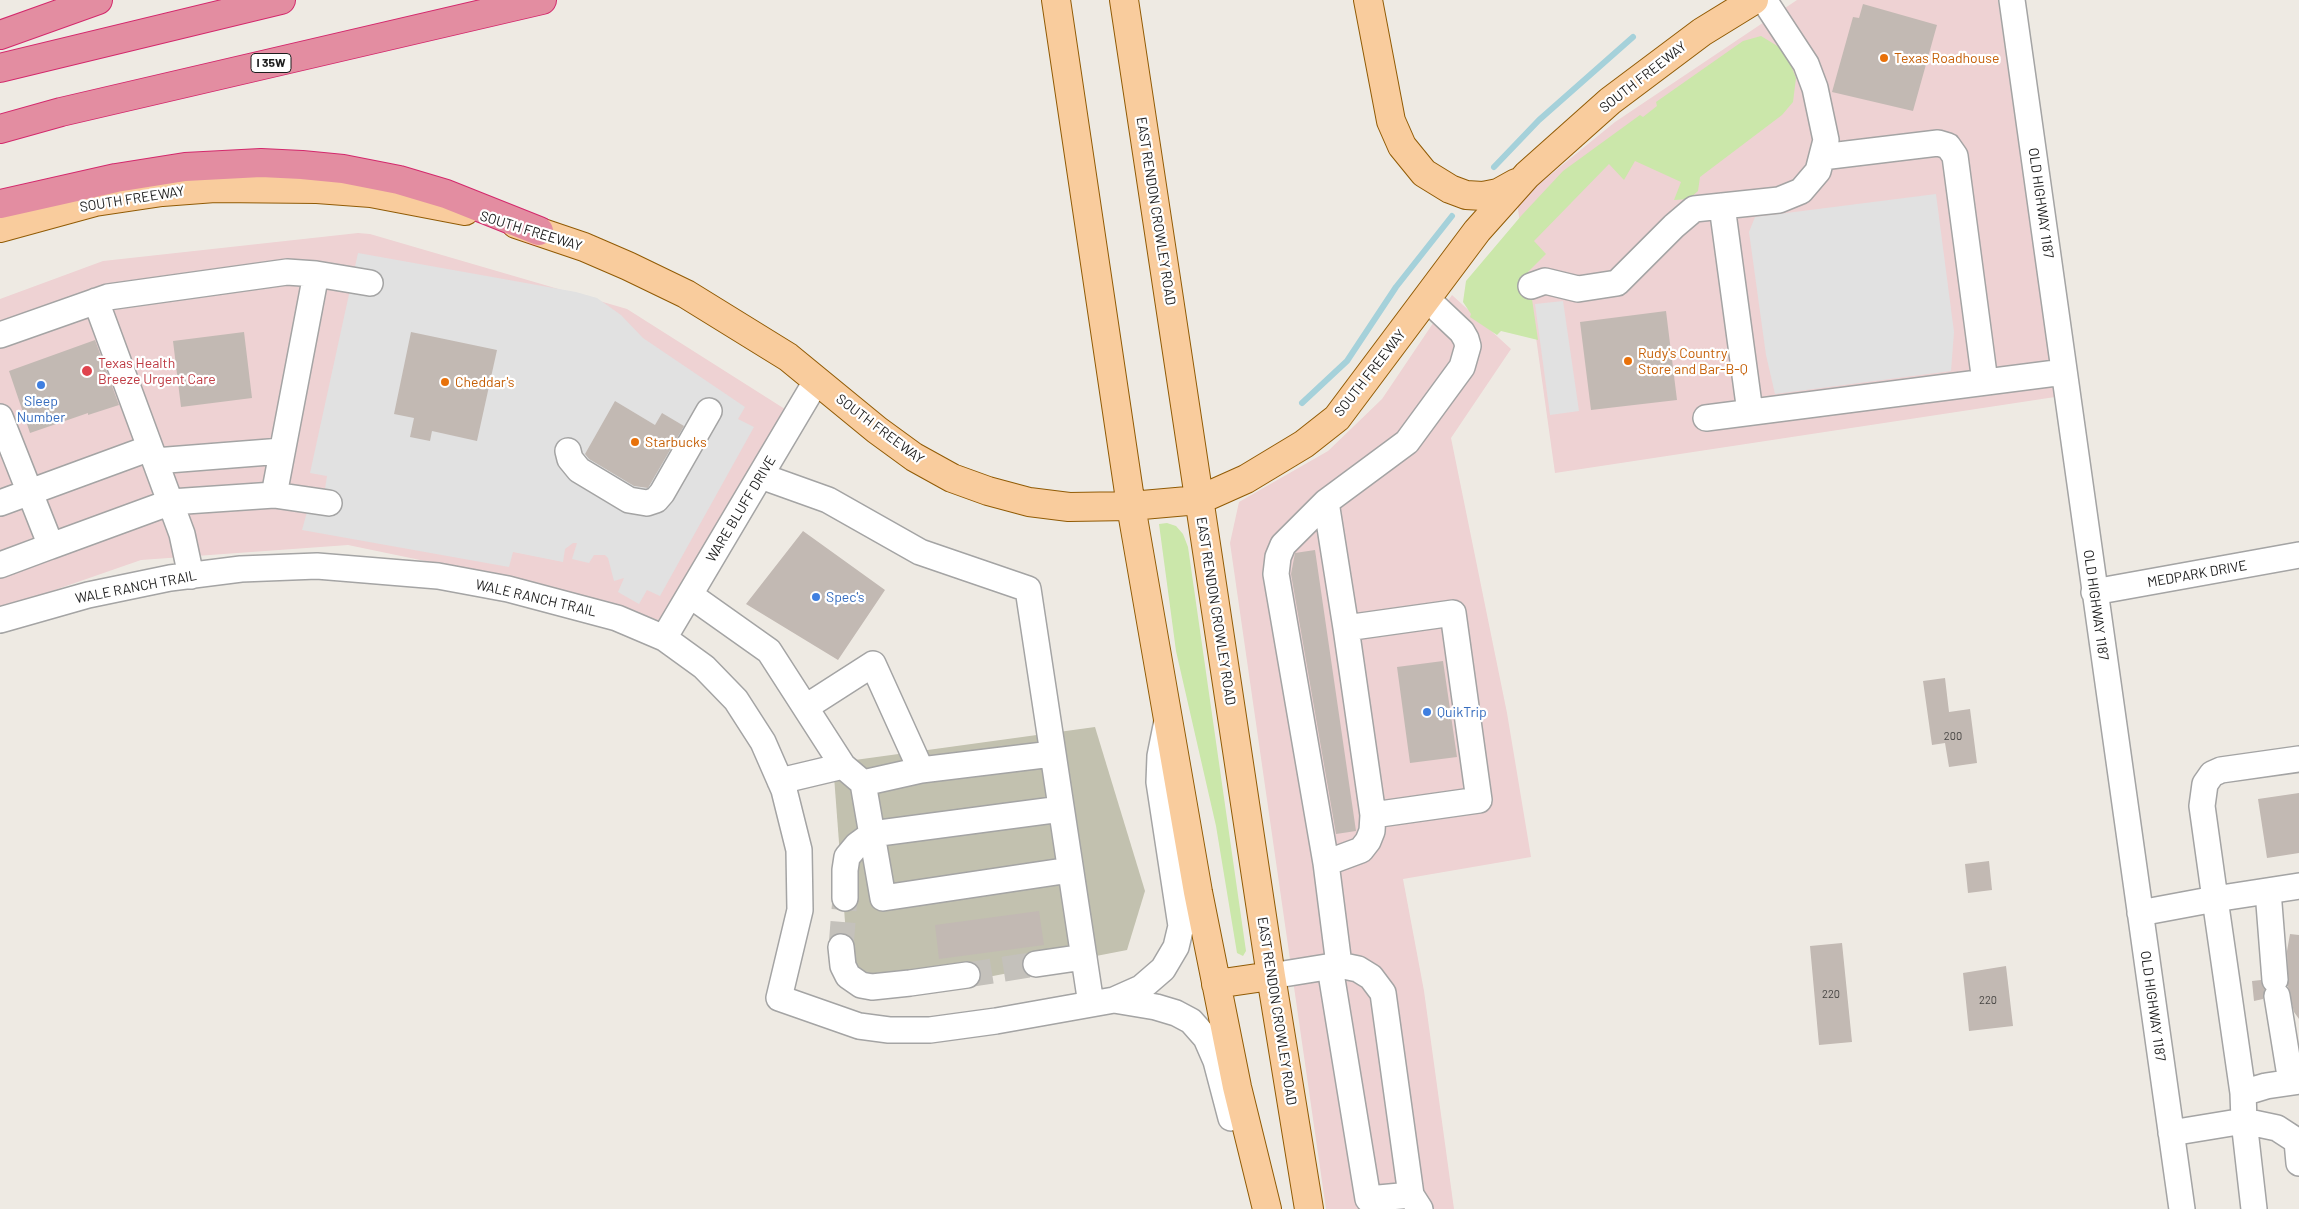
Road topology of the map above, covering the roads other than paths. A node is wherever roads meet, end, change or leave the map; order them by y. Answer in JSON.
{"nodes":[{"id":1,"x":98,"y":0,"type":"edge"},
{"id":2,"x":281,"y":0,"type":"edge"},
{"id":3,"x":542,"y":0,"type":"edge"},
{"id":4,"x":1056,"y":0,"type":"edge"},
{"id":5,"x":1754,"y":0,"type":"edge"},
{"id":6,"x":1764,"y":0,"type":"edge"},
{"id":7,"x":2012,"y":0,"type":"edge"},
{"id":8,"x":1125,"y":6,"type":"edge"},
{"id":9,"x":1369,"y":6,"type":"edge"},
{"id":10,"x":0,"y":35,"type":"edge"},
{"id":11,"x":0,"y":68,"type":"edge"},
{"id":12,"x":0,"y":129,"type":"edge"},
{"id":13,"x":1822,"y":156,"type":"junction"},
{"id":14,"x":1527,"y":175,"type":"junction"},
{"id":15,"x":0,"y":204,"type":"edge"},
{"id":16,"x":1722,"y":206,"type":"junction"},
{"id":17,"x":0,"y":228,"type":"edge"},
{"id":18,"x":539,"y":231,"type":"junction"},
{"id":19,"x":316,"y":274,"type":"junction"},
{"id":20,"x":370,"y":282,"type":"dead end"},
{"id":21,"x":1531,"y":286,"type":"dead end"},
{"id":22,"x":1427,"y":299,"type":"junction"},
{"id":23,"x":96,"y":301,"type":"junction"},
{"id":24,"x":0,"y":336,"type":"edge"},
{"id":25,"x":2064,"y":372,"type":"junction"},
{"id":26,"x":817,"y":380,"type":"junction"},
{"id":27,"x":1985,"y":382,"type":"junction"},
{"id":28,"x":709,"y":412,"type":"dead end"},
{"id":29,"x":1750,"y":412,"type":"junction"},
{"id":30,"x":0,"y":417,"type":"edge"},
{"id":31,"x":1706,"y":418,"type":"dead end"},
{"id":32,"x":282,"y":451,"type":"junction"},
{"id":33,"x":568,"y":451,"type":"dead end"},
{"id":34,"x":153,"y":454,"type":"junction"},
{"id":35,"x":761,"y":476,"type":"junction"},
{"id":36,"x":30,"y":492,"type":"junction"},
{"id":37,"x":274,"y":496,"type":"junction"},
{"id":38,"x":1200,"y":500,"type":"junction"},
{"id":39,"x":170,"y":502,"type":"junction"},
{"id":40,"x":1326,"y":502,"type":"junction"},
{"id":41,"x":0,"y":503,"type":"edge"},
{"id":42,"x":329,"y":503,"type":"dead end"},
{"id":43,"x":1131,"y":506,"type":"junction"},
{"id":44,"x":51,"y":546,"type":"junction"},
{"id":45,"x":2299,"y":555,"type":"edge"},
{"id":46,"x":0,"y":565,"type":"edge"},
{"id":47,"x":191,"y":576,"type":"junction"},
{"id":48,"x":2094,"y":592,"type":"junction"},
{"id":49,"x":690,"y":595,"type":"junction"},
{"id":50,"x":0,"y":620,"type":"edge"},
{"id":51,"x":1346,"y":628,"type":"junction"},
{"id":52,"x":664,"y":638,"type":"junction"},
{"id":53,"x":806,"y":708,"type":"junction"},
{"id":54,"x":1168,"y":718,"type":"junction"},
{"id":55,"x":1052,"y":754,"type":"junction"},
{"id":56,"x":2299,"y":759,"type":"edge"},
{"id":57,"x":843,"y":766,"type":"junction"},
{"id":58,"x":921,"y":770,"type":"junction"},
{"id":59,"x":780,"y":780,"type":"junction"},
{"id":60,"x":863,"y":783,"type":"junction"},
{"id":61,"x":1061,"y":810,"type":"junction"},
{"id":62,"x":1373,"y":815,"type":"junction"},
{"id":63,"x":872,"y":834,"type":"junction"},
{"id":64,"x":1326,"y":863,"type":"junction"},
{"id":65,"x":1070,"y":870,"type":"junction"},
{"id":66,"x":2299,"y":886,"type":"edge"},
{"id":67,"x":2268,"y":891,"type":"junction"},
{"id":68,"x":845,"y":898,"type":"tunnel mouth"},
{"id":69,"x":2216,"y":899,"type":"junction"},
{"id":70,"x":2140,"y":913,"type":"junction"},
{"id":71,"x":841,"y":947,"type":"tunnel mouth"},
{"id":72,"x":1084,"y":957,"type":"junction"},
{"id":73,"x":1036,"y":964,"type":"tunnel mouth"},
{"id":74,"x":1334,"y":966,"type":"junction"},
{"id":75,"x":967,"y":975,"type":"tunnel mouth"},
{"id":76,"x":1271,"y":976,"type":"junction"},
{"id":77,"x":1216,"y":984,"type":"junction"},
{"id":78,"x":1103,"y":1002,"type":"junction"},
{"id":79,"x":2295,"y":1082,"type":"edge"},
{"id":80,"x":2243,"y":1093,"type":"junction"},
{"id":81,"x":2244,"y":1121,"type":"junction"},
{"id":82,"x":2171,"y":1133,"type":"junction"},
{"id":83,"x":2299,"y":1163,"type":"edge"},
{"id":84,"x":1264,"y":1197,"type":"edge"},
{"id":85,"x":1415,"y":1202,"type":"edge"},
{"id":86,"x":1369,"y":1204,"type":"edge"},
{"id":87,"x":1309,"y":1209,"type":"edge"},
{"id":88,"x":2182,"y":1209,"type":"edge"},
{"id":89,"x":2254,"y":1209,"type":"edge"}],
"edges":[{"from":1,"to":10,"type":"highway"},
{"from":2,"to":11,"type":"highway"},
{"from":3,"to":12,"type":"highway","number":"I 35W"},
{"from":4,"to":43,"type":"main road"},
{"from":5,"to":14,"type":"main road","name":"SOUTH FREEWAY"},
{"from":6,"to":13,"type":"street"},
{"from":7,"to":25,"type":"street","name":"OLD HIGHWAY 1187"},
{"from":8,"to":38,"type":"main road","name":"EAST RENDON CROWLEY ROAD"},
{"from":9,"to":14,"type":"main road"},
{"from":13,"to":16,"type":"street"},
{"from":13,"to":27,"type":"street"},
{"from":14,"to":22,"type":"main road","name":"SOUTH FREEWAY"},
{"from":15,"to":18,"type":"highway"},
{"from":16,"to":21,"type":"street"},
{"from":16,"to":29,"type":"street"},
{"from":17,"to":18,"type":"main road","name":"SOUTH FREEWAY"},
{"from":18,"to":26,"type":"main road","name":"SOUTH FREEWAY"},
{"from":19,"to":20,"type":"street"},
{"from":19,"to":23,"type":"street"},
{"from":19,"to":32,"type":"street"},
{"from":22,"to":38,"type":"main road","name":"SOUTH FREEWAY"},
{"from":22,"to":40,"type":"street"},
{"from":23,"to":24,"type":"street"},
{"from":23,"to":34,"type":"street"},
{"from":25,"to":27,"type":"street"},
{"from":25,"to":48,"type":"street","name":"OLD HIGHWAY 1187"},
{"from":26,"to":35,"type":"street","name":"WARE BLUFF DRIVE"},
{"from":26,"to":43,"type":"main road","name":"SOUTH FREEWAY"},
{"from":27,"to":29,"type":"street"},
{"from":28,"to":33,"type":"street"},
{"from":29,"to":31,"type":"street"},
{"from":30,"to":36,"type":"street"},
{"from":32,"to":34,"type":"street"},
{"from":32,"to":37,"type":"street"},
{"from":34,"to":36,"type":"street"},
{"from":34,"to":39,"type":"street"},
{"from":35,"to":49,"type":"street","name":"WARE BLUFF DRIVE"},
{"from":35,"to":55,"type":"street"},
{"from":36,"to":41,"type":"street"},
{"from":36,"to":44,"type":"street"},
{"from":37,"to":39,"type":"street"},
{"from":37,"to":42,"type":"street"},
{"from":38,"to":43,"type":"main road","name":"SOUTH FREEWAY"},
{"from":38,"to":76,"type":"main road","name":"EAST RENDON CROWLEY ROAD"},
{"from":39,"to":44,"type":"street"},
{"from":39,"to":47,"type":"street"},
{"from":40,"to":51,"type":"street"},
{"from":40,"to":64,"type":"street"},
{"from":43,"to":54,"type":"main road"},
{"from":44,"to":46,"type":"street"},
{"from":45,"to":48,"type":"street","name":"MEDPARK DRIVE"},
{"from":47,"to":50,"type":"street","name":"WALE RANCH TRAIL"},
{"from":47,"to":52,"type":"street","name":"WALE RANCH TRAIL"},
{"from":48,"to":70,"type":"street","name":"OLD HIGHWAY 1187"},
{"from":49,"to":52,"type":"street","name":"WARE BLUFF DRIVE"},
{"from":49,"to":53,"type":"street"},
{"from":51,"to":62,"type":"street"},
{"from":51,"to":62,"type":"street"},
{"from":52,"to":59,"type":"street","name":"WALE RANCH TRAIL"},
{"from":53,"to":57,"type":"street"},
{"from":53,"to":58,"type":"street"},
{"from":54,"to":77,"type":"main road"},
{"from":54,"to":78,"type":"street"},
{"from":55,"to":58,"type":"street"},
{"from":55,"to":61,"type":"street"},
{"from":56,"to":69,"type":"street"},
{"from":57,"to":59,"type":"street"},
{"from":57,"to":60,"type":"street"},
{"from":58,"to":60,"type":"street"},
{"from":59,"to":78,"type":"street","name":"WALE RANCH TRAIL"},
{"from":60,"to":63,"type":"street"},
{"from":61,"to":63,"type":"street"},
{"from":61,"to":65,"type":"street"},
{"from":62,"to":64,"type":"street"},
{"from":63,"to":65,"type":"street"},
{"from":63,"to":68,"type":"street"},
{"from":64,"to":74,"type":"street"},
{"from":65,"to":72,"type":"street"},
{"from":66,"to":67,"type":"street"},
{"from":67,"to":69,"type":"street"},
{"from":67,"to":79,"type":"street"},
{"from":69,"to":70,"type":"street"},
{"from":69,"to":80,"type":"street"},
{"from":70,"to":82,"type":"street","name":"OLD HIGHWAY 1187"},
{"from":71,"to":75,"type":"street"},
{"from":72,"to":73,"type":"street"},
{"from":72,"to":78,"type":"street"},
{"from":74,"to":76,"type":"street"},
{"from":74,"to":85,"type":"street"},
{"from":74,"to":86,"type":"street"},
{"from":76,"to":77,"type":"main road"},
{"from":76,"to":87,"type":"main road","name":"EAST RENDON CROWLEY ROAD"},
{"from":77,"to":84,"type":"main road"},
{"from":78,"to":84,"type":"street"},
{"from":79,"to":80,"type":"street"},
{"from":80,"to":81,"type":"street"},
{"from":81,"to":82,"type":"street"},
{"from":81,"to":83,"type":"street"},
{"from":81,"to":89,"type":"street"},
{"from":82,"to":88,"type":"street","name":"OLD HIGHWAY 1187"},
{"from":85,"to":86,"type":"street"}]}
